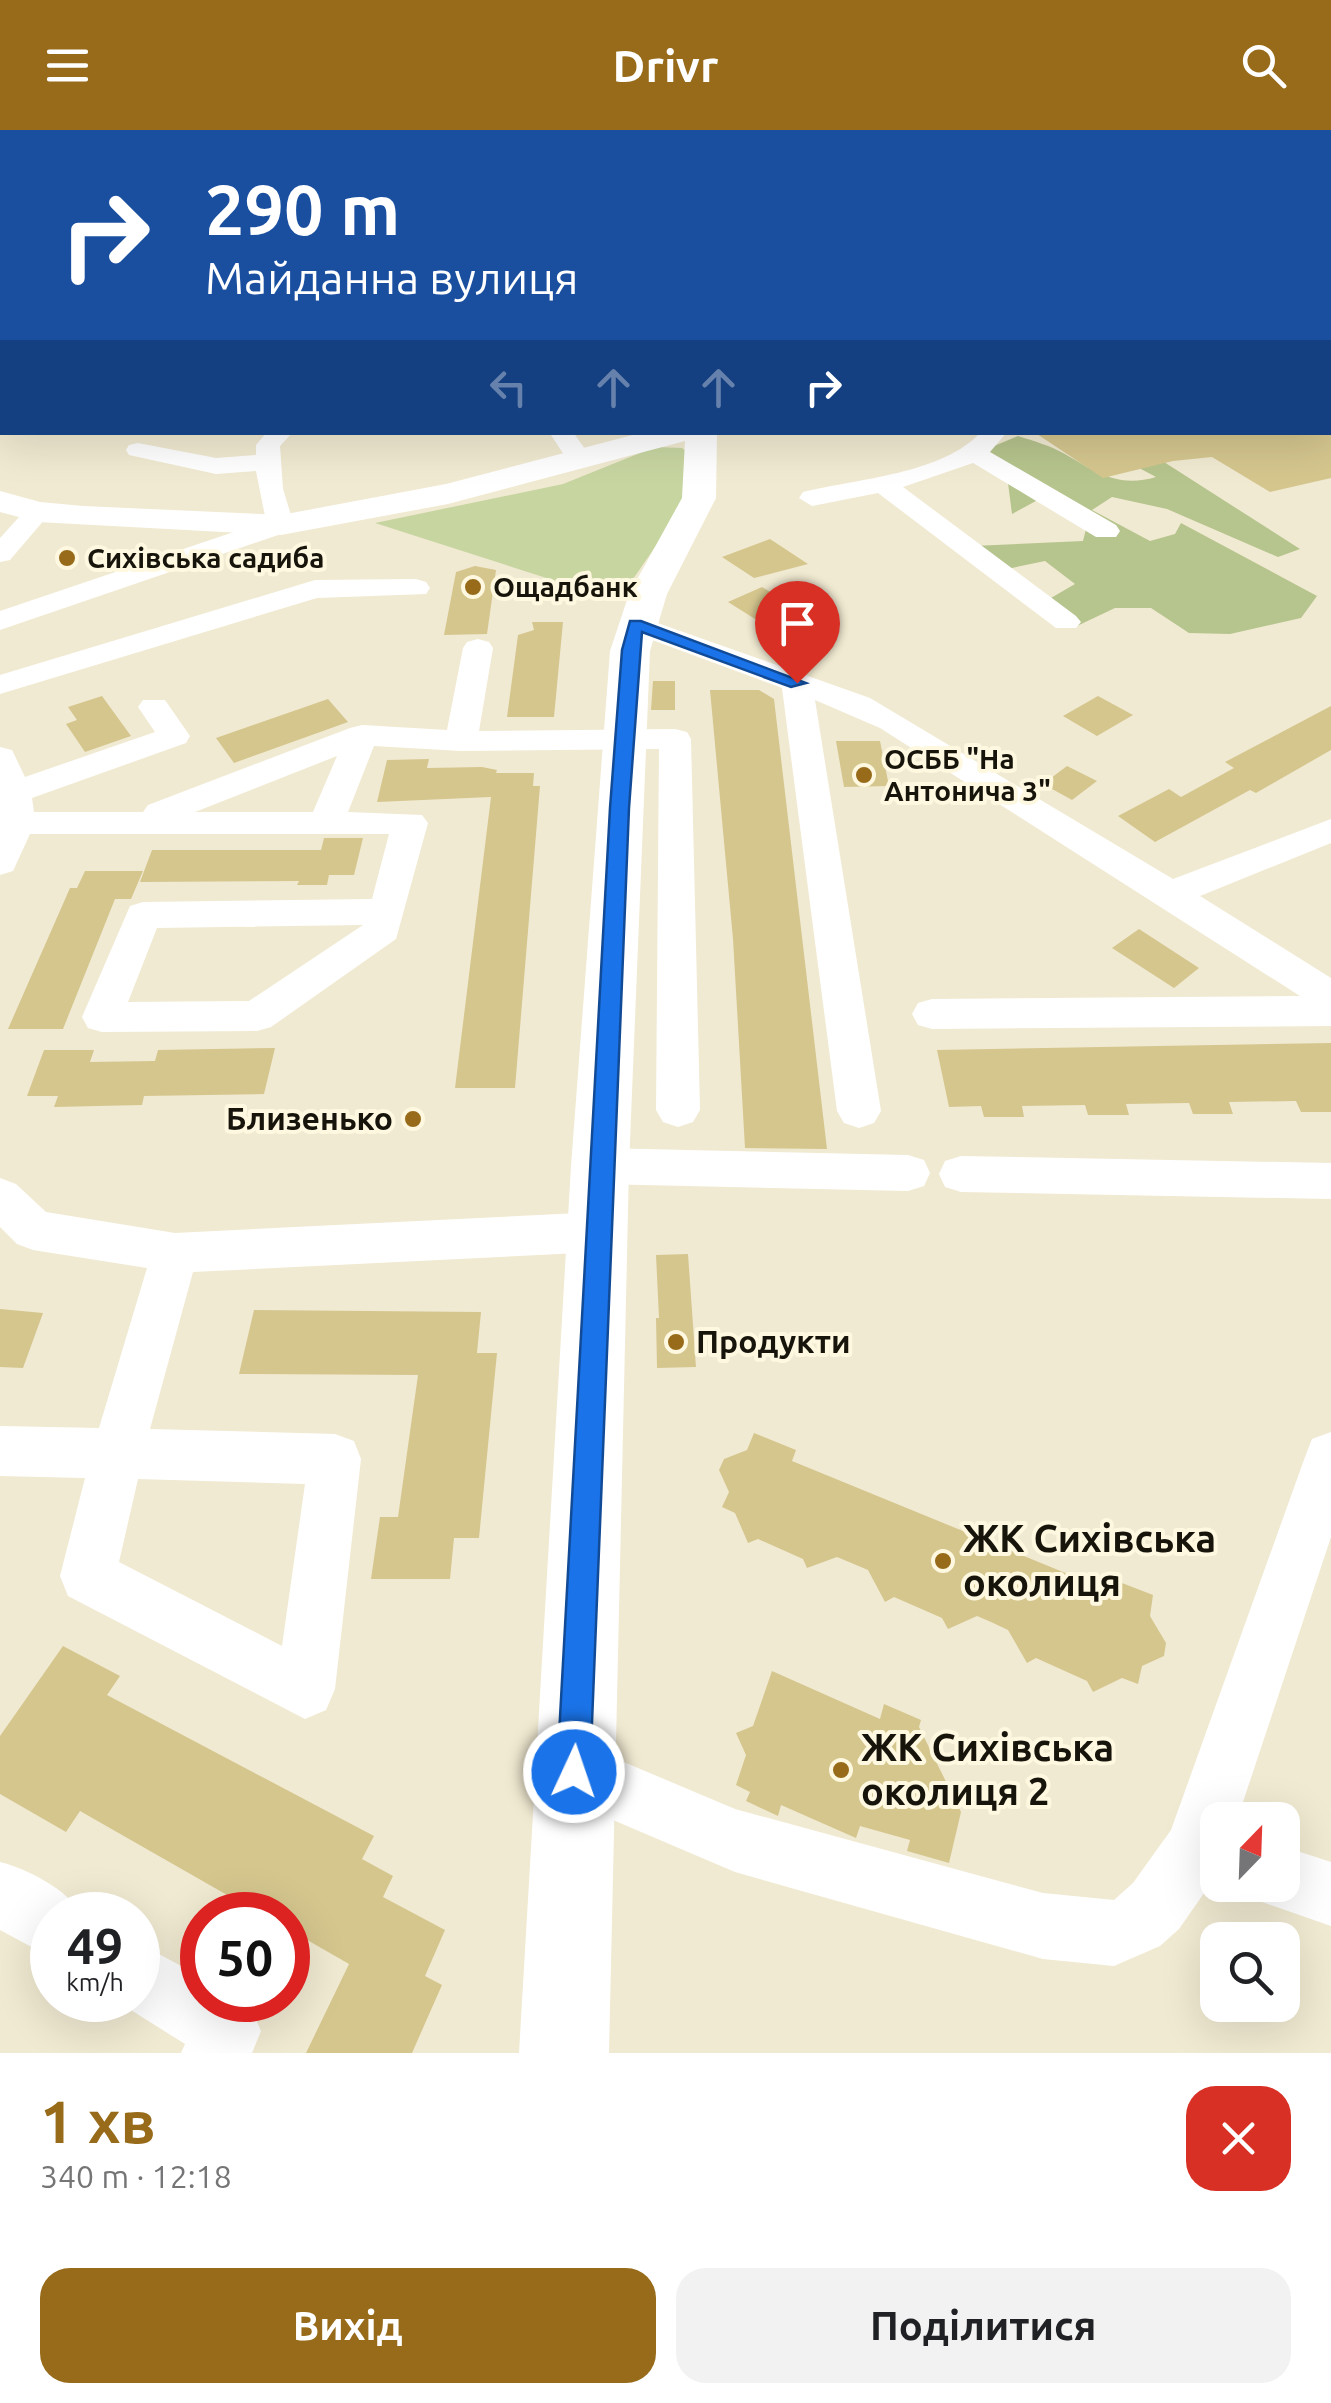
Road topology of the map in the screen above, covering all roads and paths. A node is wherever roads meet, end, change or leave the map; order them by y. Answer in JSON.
{"nodes":[{"id":1,"x":279,"y":435,"type":"edge"},
{"id":2,"x":659,"y":435,"type":"edge"},
{"id":3,"x":701,"y":435,"type":"edge"},
{"id":4,"x":992,"y":435,"type":"edge"},
{"id":5,"x":570,"y":446,"type":"edge"},
{"id":6,"x":138,"y":450,"type":"dead end"},
{"id":7,"x":973,"y":452,"type":"junction"},
{"id":8,"x":270,"y":462,"type":"junction"},
{"id":9,"x":880,"y":482,"type":"junction"},
{"id":10,"x":812,"y":498,"type":"dead end"},
{"id":11,"x":0,"y":501,"type":"edge"},
{"id":12,"x":38,"y":512,"type":"junction"},
{"id":13,"x":281,"y":526,"type":"junction"},
{"id":14,"x":1106,"y":531,"type":"dead end"},
{"id":15,"x":0,"y":554,"type":"edge"},
{"id":16,"x":416,"y":588,"type":"dead end"},
{"id":17,"x":0,"y":622,"type":"edge"},
{"id":18,"x":1066,"y":622,"type":"dead end"},
{"id":19,"x":636,"y":624,"type":"junction"},
{"id":20,"x":478,"y":648,"type":"dead end"},
{"id":21,"x":797,"y":683,"type":"junction"},
{"id":22,"x":0,"y":685,"type":"edge"},
{"id":23,"x":154,"y":707,"type":"dead end"},
{"id":24,"x":362,"y":735,"type":"junction"},
{"id":25,"x":623,"y":740,"type":"junction"},
{"id":26,"x":461,"y":741,"type":"junction"},
{"id":27,"x":0,"y":757,"type":"edge"},
{"id":28,"x":17,"y":807,"type":"junction"},
{"id":29,"x":136,"y":822,"type":"junction"},
{"id":30,"x":326,"y":823,"type":"junction"},
{"id":31,"x":1331,"y":830,"type":"edge"},
{"id":32,"x":0,"y":863,"type":"edge"},
{"id":33,"x":1170,"y":894,"type":"junction"},
{"id":34,"x":388,"y":912,"type":"junction"},
{"id":35,"x":1331,"y":997,"type":"edge"},
{"id":36,"x":1331,"y":1011,"type":"edge"},
{"id":37,"x":932,"y":1014,"type":"dead end"},
{"id":38,"x":678,"y":1110,"type":"dead end"},
{"id":39,"x":859,"y":1111,"type":"dead end"},
{"id":40,"x":600,"y":1166,"type":"junction"},
{"id":41,"x":908,"y":1173,"type":"dead end"},
{"id":42,"x":960,"y":1174,"type":"dead end"},
{"id":43,"x":1331,"y":1181,"type":"edge"},
{"id":44,"x":0,"y":1196,"type":"edge"},
{"id":45,"x":599,"y":1232,"type":"junction"},
{"id":46,"x":176,"y":1253,"type":"junction"},
{"id":47,"x":0,"y":1451,"type":"edge"},
{"id":48,"x":117,"y":1453,"type":"junction"},
{"id":49,"x":1331,"y":1456,"type":"edge"},
{"id":50,"x":574,"y":1772,"type":"junction"},
{"id":51,"x":1223,"y":1802,"type":"edge"},
{"id":52,"x":1200,"y":1859,"type":"edge"},
{"id":53,"x":1300,"y":1884,"type":"edge"},
{"id":54,"x":1331,"y":1894,"type":"edge"},
{"id":55,"x":0,"y":1896,"type":"edge"},
{"id":56,"x":30,"y":1911,"type":"edge"},
{"id":57,"x":160,"y":1990,"type":"edge"},
{"id":58,"x":216,"y":2053,"type":"edge"},
{"id":59,"x":564,"y":2053,"type":"edge"}],
"edges":[{"from":1,"to":8,"type":"street"},
{"from":2,"to":5,"type":"main road"},
{"from":3,"to":19,"type":"main road"},
{"from":4,"to":7,"type":"street"},
{"from":5,"to":13,"type":"main road"},
{"from":6,"to":8,"type":"street"},
{"from":7,"to":9,"type":"street"},
{"from":7,"to":14,"type":"street"},
{"from":8,"to":13,"type":"street"},
{"from":9,"to":10,"type":"street"},
{"from":9,"to":18,"type":"street"},
{"from":11,"to":12,"type":"main road"},
{"from":12,"to":13,"type":"main road"},
{"from":12,"to":15,"type":"street"},
{"from":13,"to":17,"type":"street"},
{"from":16,"to":22,"type":"street"},
{"from":19,"to":21,"type":"street"},
{"from":19,"to":25,"type":"main road"},
{"from":20,"to":26,"type":"street"},
{"from":21,"to":33,"type":"street"},
{"from":21,"to":39,"type":"street"},
{"from":23,"to":28,"type":"street"},
{"from":24,"to":26,"type":"street"},
{"from":24,"to":29,"type":"street"},
{"from":24,"to":30,"type":"street"},
{"from":25,"to":26,"type":"street"},
{"from":25,"to":38,"type":"street"},
{"from":25,"to":40,"type":"main road"},
{"from":27,"to":28,"type":"street"},
{"from":28,"to":29,"type":"street"},
{"from":28,"to":32,"type":"street"},
{"from":29,"to":30,"type":"street"},
{"from":30,"to":34,"type":"street"},
{"from":31,"to":33,"type":"street"},
{"from":33,"to":35,"type":"street"},
{"from":34,"to":34,"type":"street"},
{"from":36,"to":37,"type":"street"},
{"from":40,"to":41,"type":"street"},
{"from":40,"to":45,"type":"main road"},
{"from":42,"to":43,"type":"street"},
{"from":44,"to":46,"type":"street"},
{"from":45,"to":46,"type":"street"},
{"from":45,"to":50,"type":"main road"},
{"from":46,"to":48,"type":"street"},
{"from":47,"to":48,"type":"street"},
{"from":48,"to":48,"type":"street"},
{"from":49,"to":51,"type":"street"},
{"from":50,"to":52,"type":"street"},
{"from":50,"to":59,"type":"main road"},
{"from":53,"to":54,"type":"street"},
{"from":55,"to":56,"type":"street"},
{"from":57,"to":58,"type":"street"}]}
